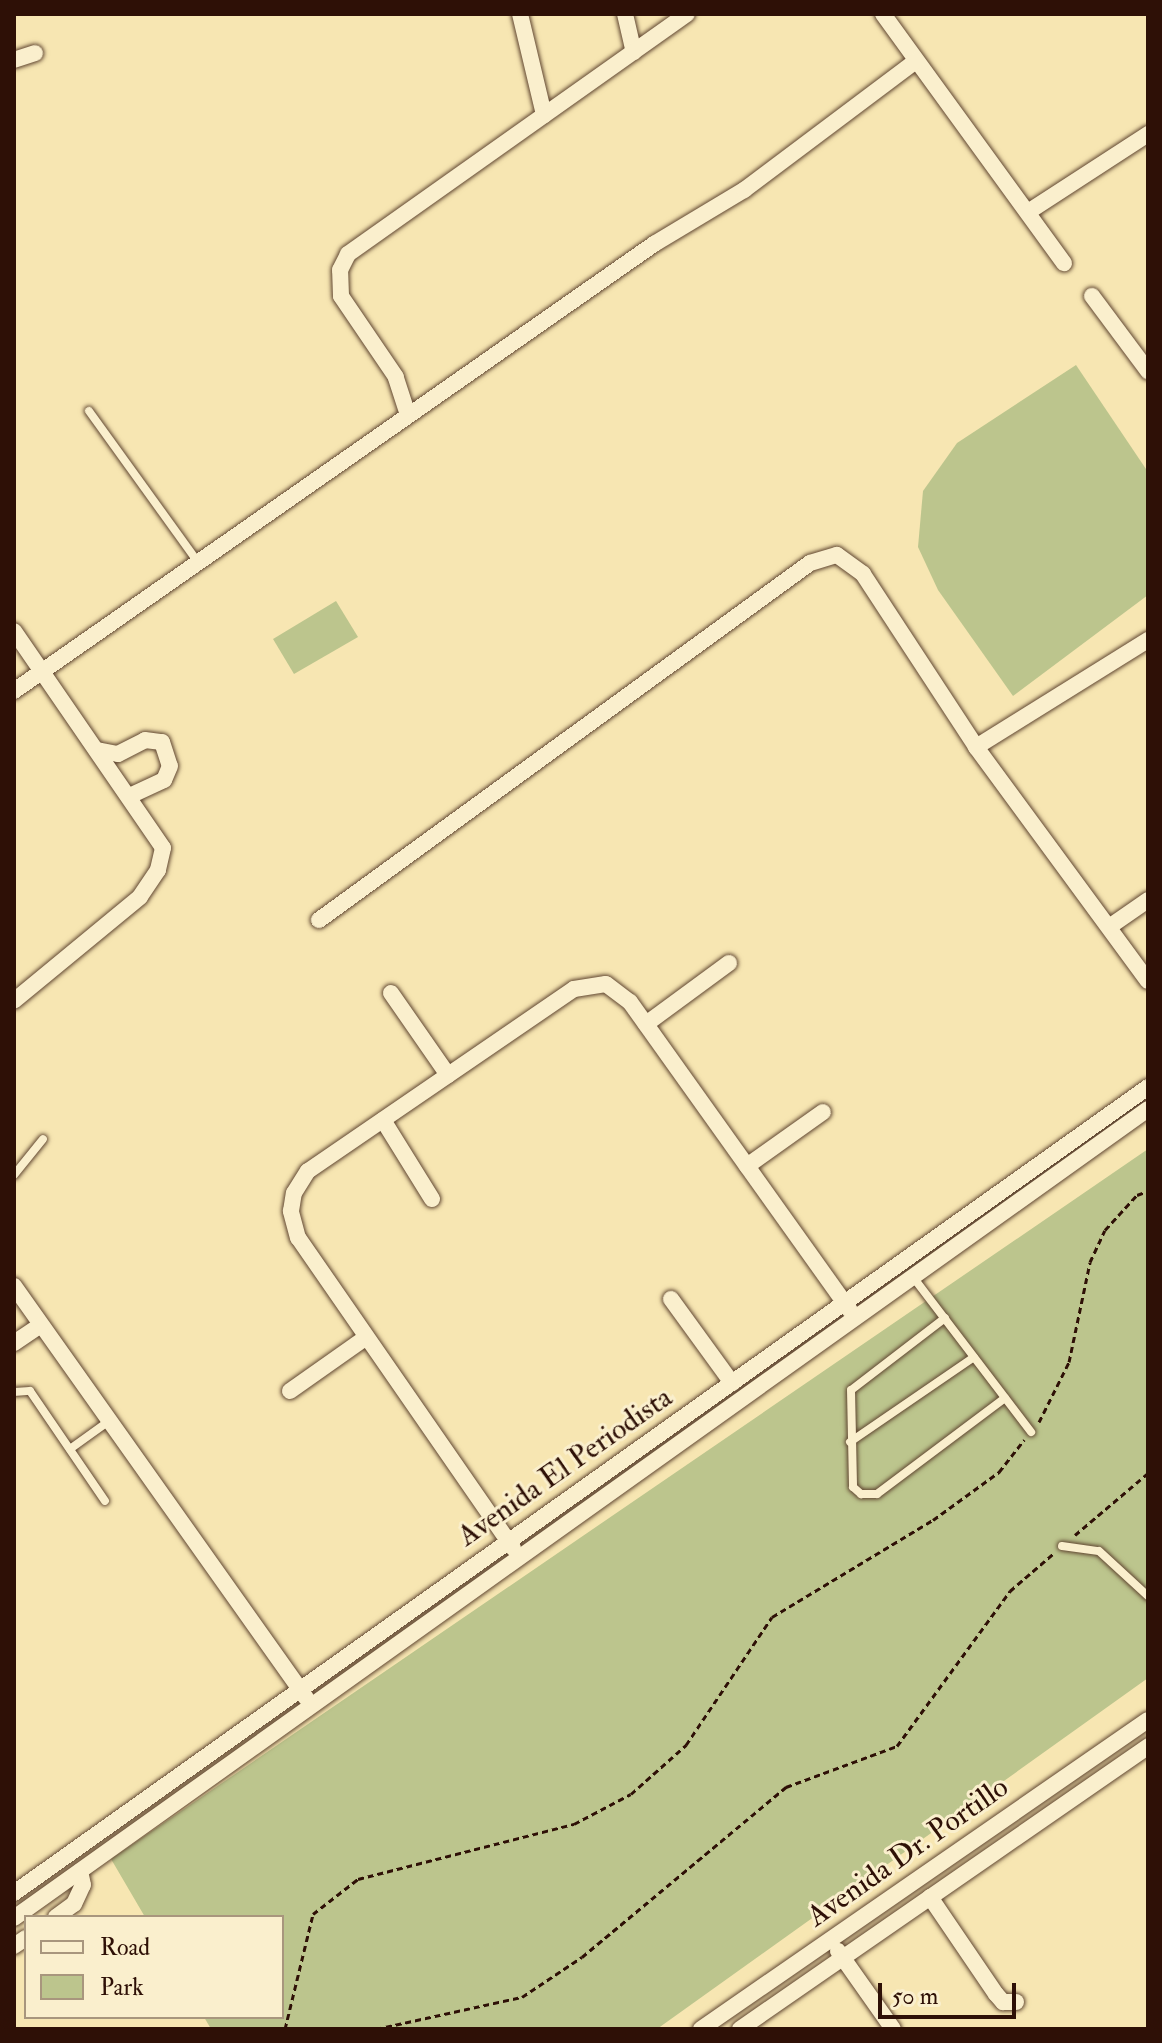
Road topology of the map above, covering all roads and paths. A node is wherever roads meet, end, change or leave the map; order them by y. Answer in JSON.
{"nodes":[{"id":1,"x":520,"y":14,"type":"edge"},
{"id":2,"x":625,"y":14,"type":"edge"},
{"id":3,"x":687,"y":14,"type":"edge"},
{"id":4,"x":883,"y":14,"type":"edge"},
{"id":5,"x":634,"y":52,"type":"junction"},
{"id":6,"x":35,"y":53,"type":"dead end"},
{"id":7,"x":14,"y":60,"type":"edge"},
{"id":8,"x":916,"y":61,"type":"junction"},
{"id":9,"x":544,"y":115,"type":"junction"},
{"id":10,"x":1148,"y":134,"type":"edge"},
{"id":11,"x":1028,"y":212,"type":"junction"},
{"id":12,"x":1064,"y":263,"type":"dead end"},
{"id":13,"x":1092,"y":296,"type":"dead end"},
{"id":14,"x":1148,"y":371,"type":"edge"},
{"id":15,"x":89,"y":411,"type":"dead end"},
{"id":16,"x":408,"y":415,"type":"junction"},
{"id":17,"x":197,"y":561,"type":"junction"},
{"id":18,"x":14,"y":631,"type":"edge"},
{"id":19,"x":1148,"y":640,"type":"edge"},
{"id":20,"x":42,"y":671,"type":"junction"},
{"id":21,"x":14,"y":691,"type":"edge"},
{"id":22,"x":976,"y":747,"type":"junction"},
{"id":23,"x":97,"y":750,"type":"junction"},
{"id":24,"x":130,"y":796,"type":"junction"},
{"id":25,"x":1148,"y":900,"type":"edge"},
{"id":26,"x":319,"y":920,"type":"dead end"},
{"id":27,"x":1109,"y":927,"type":"junction"},
{"id":28,"x":729,"y":963,"type":"dead end"},
{"id":29,"x":1148,"y":981,"type":"edge"},
{"id":30,"x":391,"y":993,"type":"dead end"},
{"id":31,"x":14,"y":1001,"type":"edge"},
{"id":32,"x":646,"y":1024,"type":"junction"},
{"id":33,"x":448,"y":1075,"type":"junction"},
{"id":34,"x":1148,"y":1087,"type":"edge"},
{"id":35,"x":1148,"y":1109,"type":"edge"},
{"id":36,"x":823,"y":1112,"type":"dead end"},
{"id":37,"x":383,"y":1120,"type":"junction"},
{"id":38,"x":43,"y":1139,"type":"dead end"},
{"id":39,"x":747,"y":1166,"type":"junction"},
{"id":40,"x":14,"y":1175,"type":"edge"},
{"id":41,"x":1148,"y":1191,"type":"edge"},
{"id":42,"x":432,"y":1199,"type":"dead end"},
{"id":43,"x":913,"y":1277,"type":"junction"},
{"id":44,"x":14,"y":1286,"type":"edge"},
{"id":45,"x":671,"y":1299,"type":"dead end"},
{"id":46,"x":845,"y":1302,"type":"junction"},
{"id":47,"x":855,"y":1318,"type":"junction"},
{"id":48,"x":945,"y":1318,"type":"junction"},
{"id":49,"x":41,"y":1325,"type":"junction"},
{"id":50,"x":365,"y":1338,"type":"junction"},
{"id":51,"x":14,"y":1343,"type":"edge"},
{"id":52,"x":974,"y":1357,"type":"junction"},
{"id":53,"x":732,"y":1383,"type":"junction"},
{"id":54,"x":290,"y":1391,"type":"dead end"},
{"id":55,"x":14,"y":1392,"type":"edge"},
{"id":56,"x":1005,"y":1398,"type":"junction"},
{"id":57,"x":109,"y":1421,"type":"junction"},
{"id":58,"x":1031,"y":1432,"type":"junction"},
{"id":59,"x":850,"y":1442,"type":"junction"},
{"id":60,"x":70,"y":1449,"type":"junction"},
{"id":61,"x":1148,"y":1473,"type":"edge"},
{"id":62,"x":105,"y":1501,"type":"dead end"},
{"id":63,"x":509,"y":1541,"type":"junction"},
{"id":64,"x":1062,"y":1546,"type":"junction"},
{"id":65,"x":520,"y":1557,"type":"junction"},
{"id":66,"x":1148,"y":1596,"type":"edge"},
{"id":67,"x":300,"y":1690,"type":"junction"},
{"id":68,"x":311,"y":1706,"type":"junction"},
{"id":69,"x":1148,"y":1720,"type":"edge"},
{"id":70,"x":1148,"y":1746,"type":"edge"},
{"id":71,"x":80,"y":1871,"type":"junction"},
{"id":72,"x":14,"y":1893,"type":"edge"},
{"id":73,"x":930,"y":1897,"type":"junction"},
{"id":74,"x":59,"y":1915,"type":"edge"},
{"id":75,"x":14,"y":1918,"type":"edge"},
{"id":76,"x":829,"y":1940,"type":"junction"},
{"id":77,"x":843,"y":1958,"type":"junction"},
{"id":78,"x":1016,"y":2002,"type":"dead end"},
{"id":79,"x":707,"y":2027,"type":"edge"},
{"id":80,"x":285,"y":2029,"type":"edge"},
{"id":81,"x":376,"y":2029,"type":"edge"},
{"id":82,"x":740,"y":2029,"type":"edge"},
{"id":83,"x":893,"y":2029,"type":"edge"}],
"edges":[{"from":1,"to":9,"type":"street"},
{"from":2,"to":5,"type":"street"},
{"from":3,"to":5,"type":"street"},
{"from":4,"to":8,"type":"street"},
{"from":5,"to":9,"type":"street"},
{"from":6,"to":7,"type":"street"},
{"from":8,"to":11,"type":"street"},
{"from":8,"to":16,"type":"street"},
{"from":9,"to":16,"type":"street"},
{"from":10,"to":11,"type":"street"},
{"from":11,"to":12,"type":"street"},
{"from":13,"to":14,"type":"street"},
{"from":15,"to":17,"type":"lane"},
{"from":16,"to":17,"type":"street"},
{"from":17,"to":20,"type":"street"},
{"from":18,"to":20,"type":"street"},
{"from":19,"to":22,"type":"street"},
{"from":20,"to":21,"type":"street"},
{"from":20,"to":23,"type":"street"},
{"from":22,"to":26,"type":"street"},
{"from":22,"to":27,"type":"street"},
{"from":23,"to":24,"type":"street"},
{"from":23,"to":24,"type":"street"},
{"from":24,"to":31,"type":"street"},
{"from":25,"to":27,"type":"street"},
{"from":27,"to":29,"type":"street"},
{"from":28,"to":32,"type":"street"},
{"from":30,"to":33,"type":"street"},
{"from":32,"to":33,"type":"street"},
{"from":32,"to":39,"type":"street"},
{"from":33,"to":37,"type":"street"},
{"from":34,"to":46,"type":"street","name":"Avenida El Periodista"},
{"from":35,"to":43,"type":"street"},
{"from":36,"to":39,"type":"street"},
{"from":37,"to":42,"type":"street"},
{"from":37,"to":50,"type":"street"},
{"from":38,"to":40,"type":"lane"},
{"from":39,"to":46,"type":"street"},
{"from":41,"to":58,"type":"path"},
{"from":43,"to":47,"type":"street"},
{"from":43,"to":48,"type":"lane"},
{"from":44,"to":49,"type":"street"},
{"from":45,"to":53,"type":"street"},
{"from":46,"to":47,"type":"street"},
{"from":46,"to":53,"type":"street","name":"Avenida El Periodista"},
{"from":47,"to":65,"type":"street"},
{"from":48,"to":52,"type":"lane"},
{"from":48,"to":59,"type":"lane"},
{"from":49,"to":51,"type":"street"},
{"from":49,"to":57,"type":"street"},
{"from":50,"to":54,"type":"street"},
{"from":50,"to":63,"type":"street"},
{"from":52,"to":56,"type":"lane"},
{"from":52,"to":59,"type":"lane"},
{"from":53,"to":63,"type":"street","name":"Avenida El Periodista"},
{"from":55,"to":60,"type":"lane"},
{"from":56,"to":58,"type":"lane"},
{"from":56,"to":59,"type":"lane"},
{"from":57,"to":60,"type":"lane"},
{"from":57,"to":67,"type":"street"},
{"from":58,"to":80,"type":"path"},
{"from":60,"to":62,"type":"lane"},
{"from":61,"to":64,"type":"path"},
{"from":63,"to":65,"type":"street"},
{"from":63,"to":67,"type":"street","name":"Avenida El Periodista"},
{"from":64,"to":66,"type":"lane"},
{"from":64,"to":81,"type":"path"},
{"from":65,"to":68,"type":"street"},
{"from":67,"to":68,"type":"street"},
{"from":67,"to":72,"type":"street","name":"Avenida El Periodista"},
{"from":68,"to":71,"type":"street"},
{"from":69,"to":76,"type":"street","name":"Avenida Dr. Portillo"},
{"from":70,"to":73,"type":"street","name":"Avenida Dr. Portillo"},
{"from":71,"to":74,"type":"street"},
{"from":71,"to":75,"type":"street"},
{"from":73,"to":77,"type":"street","name":"Avenida Dr. Portillo"},
{"from":73,"to":78,"type":"street"},
{"from":76,"to":77,"type":"street"},
{"from":76,"to":79,"type":"street","name":"Avenida Dr. Portillo"},
{"from":77,"to":82,"type":"street","name":"Avenida Dr. Portillo"},
{"from":77,"to":83,"type":"street"}]}
